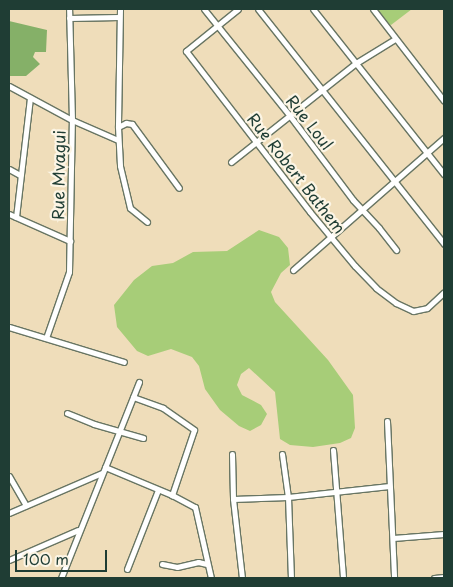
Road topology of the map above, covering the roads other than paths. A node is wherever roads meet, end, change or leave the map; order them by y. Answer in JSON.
{"nodes":[{"id":1,"x":69,"y":9,"type":"edge"},
{"id":2,"x":120,"y":9,"type":"edge"},
{"id":3,"x":204,"y":9,"type":"edge"},
{"id":4,"x":238,"y":9,"type":"edge"},
{"id":5,"x":258,"y":9,"type":"edge"},
{"id":6,"x":313,"y":9,"type":"edge"},
{"id":7,"x":373,"y":9,"type":"edge"},
{"id":8,"x":119,"y":17,"type":"junction"},
{"id":9,"x":70,"y":18,"type":"junction"},
{"id":10,"x":218,"y":26,"type":"junction"},
{"id":11,"x":395,"y":39,"type":"junction"},
{"id":12,"x":356,"y":62,"type":"junction"},
{"id":13,"x":9,"y":86,"type":"edge"},
{"id":14,"x":323,"y":90,"type":"junction"},
{"id":15,"x":30,"y":98,"type":"junction"},
{"id":16,"x":444,"y":101,"type":"edge"},
{"id":17,"x":290,"y":116,"type":"junction"},
{"id":18,"x":72,"y":120,"type":"junction"},
{"id":19,"x":118,"y":127,"type":"junction"},
{"id":20,"x":444,"y":138,"type":"edge"},
{"id":21,"x":118,"y":140,"type":"junction"},
{"id":22,"x":256,"y":142,"type":"junction"},
{"id":23,"x":426,"y":152,"type":"junction"},
{"id":24,"x":231,"y":162,"type":"dead end"},
{"id":25,"x":9,"y":169,"type":"edge"},
{"id":26,"x":444,"y":174,"type":"edge"},
{"id":27,"x":20,"y":175,"type":"junction"},
{"id":28,"x":394,"y":182,"type":"junction"},
{"id":29,"x":179,"y":188,"type":"dead end"},
{"id":30,"x":362,"y":210,"type":"junction"},
{"id":31,"x":9,"y":214,"type":"edge"},
{"id":32,"x":16,"y":217,"type":"junction"},
{"id":33,"x":147,"y":222,"type":"dead end"},
{"id":34,"x":331,"y":237,"type":"junction"},
{"id":35,"x":70,"y":241,"type":"junction"},
{"id":36,"x":444,"y":244,"type":"edge"},
{"id":37,"x":396,"y":250,"type":"dead end"},
{"id":38,"x":293,"y":270,"type":"dead end"},
{"id":39,"x":444,"y":292,"type":"edge"},
{"id":40,"x":9,"y":327,"type":"edge"},
{"id":41,"x":46,"y":338,"type":"junction"},
{"id":42,"x":124,"y":362,"type":"dead end"},
{"id":43,"x":139,"y":382,"type":"dead end"},
{"id":44,"x":132,"y":397,"type":"junction"},
{"id":45,"x":67,"y":413,"type":"dead end"},
{"id":46,"x":387,"y":421,"type":"dead end"},
{"id":47,"x":119,"y":431,"type":"junction"},
{"id":48,"x":143,"y":438,"type":"dead end"},
{"id":49,"x":333,"y":450,"type":"dead end"},
{"id":50,"x":232,"y":454,"type":"dead end"},
{"id":51,"x":282,"y":454,"type":"dead end"},
{"id":52,"x":106,"y":467,"type":"junction"},
{"id":53,"x":102,"y":473,"type":"junction"},
{"id":54,"x":9,"y":476,"type":"edge"},
{"id":55,"x":389,"y":486,"type":"junction"},
{"id":56,"x":158,"y":490,"type":"junction"},
{"id":57,"x":337,"y":492,"type":"junction"},
{"id":58,"x":172,"y":495,"type":"junction"},
{"id":59,"x":288,"y":497,"type":"junction"},
{"id":60,"x":233,"y":499,"type":"junction"},
{"id":61,"x":26,"y":505,"type":"junction"},
{"id":62,"x":9,"y":513,"type":"edge"},
{"id":63,"x":78,"y":530,"type":"junction"},
{"id":64,"x":444,"y":534,"type":"edge"},
{"id":65,"x":393,"y":538,"type":"junction"},
{"id":66,"x":9,"y":560,"type":"edge"},
{"id":67,"x":162,"y":564,"type":"dead end"},
{"id":68,"x":207,"y":564,"type":"junction"},
{"id":69,"x":127,"y":569,"type":"dead end"},
{"id":70,"x":443,"y":577,"type":"edge"},
{"id":71,"x":61,"y":578,"type":"edge"},
{"id":72,"x":211,"y":578,"type":"edge"},
{"id":73,"x":242,"y":578,"type":"edge"},
{"id":74,"x":291,"y":578,"type":"edge"},
{"id":75,"x":343,"y":578,"type":"edge"},
{"id":76,"x":394,"y":578,"type":"edge"},
{"id":77,"x":434,"y":578,"type":"edge"}],
"edges":[{"from":1,"to":9,"type":"street","name":"Rue Mvagui"},
{"from":2,"to":8,"type":"street"},
{"from":3,"to":10,"type":"street","name":"Rue Loul"},
{"from":4,"to":10,"type":"street"},
{"from":5,"to":14,"type":"street"},
{"from":6,"to":12,"type":"street"},
{"from":7,"to":11,"type":"street"},
{"from":8,"to":9,"type":"street"},
{"from":8,"to":19,"type":"street"},
{"from":9,"to":18,"type":"street","name":"Rue Mvagui"},
{"from":10,"to":17,"type":"street","name":"Rue Loul"},
{"from":10,"to":22,"type":"street","name":"Rue Robert Bathem"},
{"from":11,"to":12,"type":"street"},
{"from":11,"to":16,"type":"street"},
{"from":12,"to":14,"type":"street"},
{"from":12,"to":23,"type":"street"},
{"from":13,"to":15,"type":"street"},
{"from":14,"to":17,"type":"street"},
{"from":14,"to":28,"type":"street"},
{"from":15,"to":18,"type":"street"},
{"from":15,"to":27,"type":"street"},
{"from":17,"to":22,"type":"street"},
{"from":17,"to":30,"type":"street","name":"Rue Loul"},
{"from":18,"to":21,"type":"street"},
{"from":18,"to":35,"type":"street","name":"Rue Mvagui"},
{"from":19,"to":21,"type":"street"},
{"from":19,"to":29,"type":"street"},
{"from":20,"to":23,"type":"street"},
{"from":21,"to":33,"type":"street"},
{"from":22,"to":24,"type":"street"},
{"from":22,"to":34,"type":"street","name":"Rue Robert Bathem"},
{"from":23,"to":26,"type":"street"},
{"from":23,"to":28,"type":"street"},
{"from":25,"to":27,"type":"street"},
{"from":27,"to":32,"type":"street"},
{"from":28,"to":30,"type":"street"},
{"from":28,"to":36,"type":"street"},
{"from":30,"to":34,"type":"street"},
{"from":30,"to":37,"type":"street","name":"Rue Loul"},
{"from":31,"to":32,"type":"street"},
{"from":32,"to":35,"type":"street"},
{"from":34,"to":38,"type":"street"},
{"from":34,"to":39,"type":"street","name":"Rue Robert Bathem"},
{"from":35,"to":41,"type":"street","name":"Rue Mvagui"},
{"from":40,"to":41,"type":"street"},
{"from":41,"to":42,"type":"street"},
{"from":43,"to":44,"type":"street"},
{"from":44,"to":47,"type":"street"},
{"from":44,"to":58,"type":"street"},
{"from":45,"to":47,"type":"street"},
{"from":46,"to":55,"type":"street"},
{"from":47,"to":48,"type":"street"},
{"from":47,"to":52,"type":"street"},
{"from":49,"to":57,"type":"street"},
{"from":50,"to":60,"type":"street"},
{"from":51,"to":59,"type":"street"},
{"from":52,"to":53,"type":"street"},
{"from":52,"to":56,"type":"street"},
{"from":53,"to":61,"type":"street"},
{"from":53,"to":63,"type":"street"},
{"from":54,"to":61,"type":"street"},
{"from":55,"to":57,"type":"street"},
{"from":55,"to":65,"type":"street"},
{"from":56,"to":58,"type":"street"},
{"from":56,"to":69,"type":"street"},
{"from":57,"to":59,"type":"street"},
{"from":57,"to":75,"type":"street"},
{"from":58,"to":68,"type":"street"},
{"from":59,"to":60,"type":"street"},
{"from":59,"to":74,"type":"street"},
{"from":60,"to":73,"type":"street"},
{"from":61,"to":62,"type":"street"},
{"from":63,"to":66,"type":"street"},
{"from":63,"to":71,"type":"street"},
{"from":64,"to":65,"type":"street"},
{"from":65,"to":76,"type":"street"},
{"from":67,"to":68,"type":"street"},
{"from":68,"to":72,"type":"street"},
{"from":70,"to":77,"type":"street"}]}
